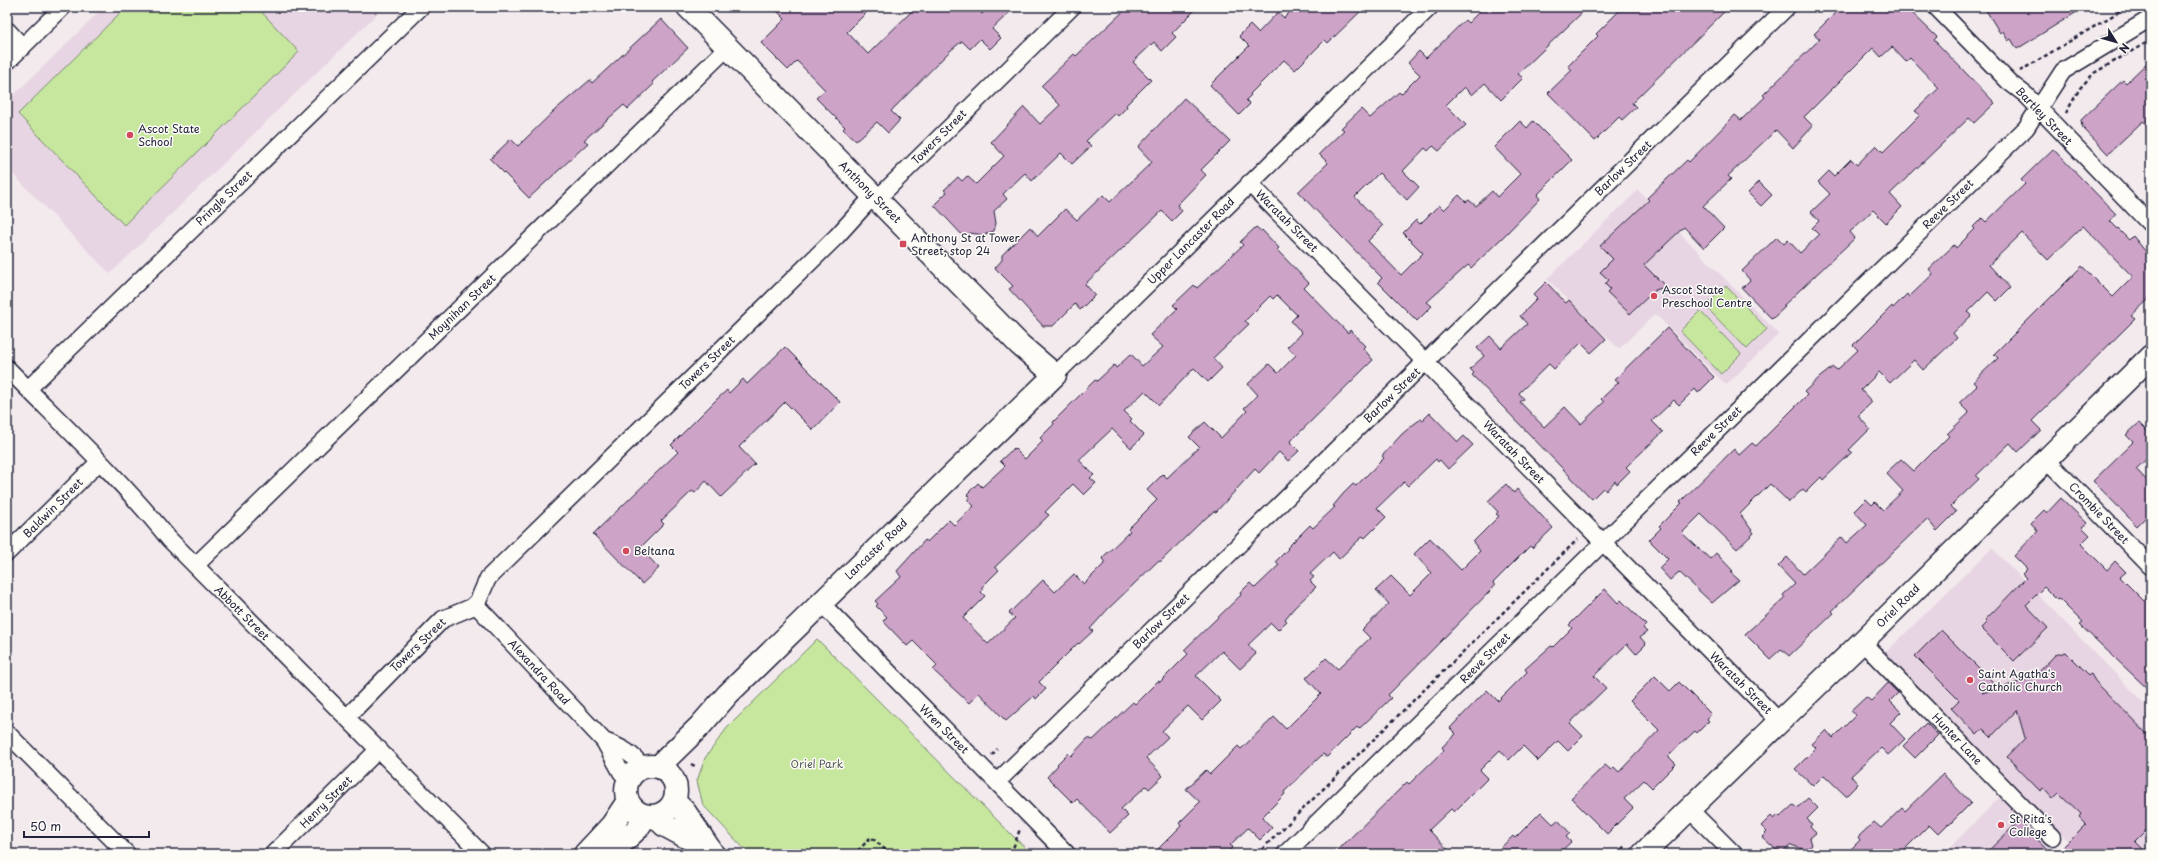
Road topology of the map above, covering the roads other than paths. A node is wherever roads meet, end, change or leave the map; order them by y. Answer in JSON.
{"nodes":[{"id":1,"x":63,"y":7,"type":"edge"},
{"id":2,"x":421,"y":7,"type":"edge"},
{"id":3,"x":688,"y":7,"type":"edge"},
{"id":4,"x":1072,"y":7,"type":"edge"},
{"id":5,"x":1430,"y":7,"type":"edge"},
{"id":6,"x":1787,"y":7,"type":"edge"},
{"id":7,"x":1936,"y":7,"type":"edge"},
{"id":8,"x":2151,"y":18,"type":"edge"},
{"id":9,"x":7,"y":30,"type":"edge"},
{"id":10,"x":23,"y":47,"type":"junction"},
{"id":11,"x":727,"y":48,"type":"junction"},
{"id":12,"x":7,"y":62,"type":"edge"},
{"id":13,"x":2039,"y":110,"type":"junction"},
{"id":14,"x":1250,"y":183,"type":"junction"},
{"id":15,"x":875,"y":197,"type":"junction"},
{"id":16,"x":2151,"y":225,"type":"edge"},
{"id":17,"x":2151,"y":356,"type":"edge"},
{"id":18,"x":1426,"y":362,"type":"junction"},
{"id":19,"x":7,"y":368,"type":"edge"},
{"id":20,"x":1055,"y":375,"type":"junction"},
{"id":21,"x":28,"y":389,"type":"junction"},
{"id":22,"x":2046,"y":460,"type":"junction"},
{"id":23,"x":100,"y":462,"type":"junction"},
{"id":24,"x":1602,"y":542,"type":"junction"},
{"id":25,"x":7,"y":553,"type":"edge"},
{"id":26,"x":196,"y":565,"type":"junction"},
{"id":27,"x":2151,"y":568,"type":"edge"},
{"id":28,"x":821,"y":603,"type":"junction"},
{"id":29,"x":475,"y":604,"type":"junction"},
{"id":30,"x":1862,"y":642,"type":"junction"},
{"id":31,"x":347,"y":717,"type":"junction"},
{"id":32,"x":1779,"y":721,"type":"junction"},
{"id":33,"x":700,"y":726,"type":"junction"},
{"id":34,"x":7,"y":733,"type":"edge"},
{"id":35,"x":379,"y":749,"type":"junction"},
{"id":36,"x":644,"y":772,"type":"junction"},
{"id":37,"x":997,"y":782,"type":"junction"},
{"id":38,"x":674,"y":792,"type":"junction"},
{"id":39,"x":628,"y":801,"type":"junction"},
{"id":40,"x":1689,"y":808,"type":"junction"},
{"id":41,"x":650,"y":816,"type":"junction"},
{"id":42,"x":2052,"y":837,"type":"dead end"},
{"id":43,"x":710,"y":851,"type":"edge"},
{"id":44,"x":127,"y":854,"type":"edge"},
{"id":45,"x":273,"y":854,"type":"edge"},
{"id":46,"x":482,"y":854,"type":"edge"},
{"id":47,"x":585,"y":854,"type":"edge"},
{"id":48,"x":610,"y":854,"type":"edge"},
{"id":49,"x":1067,"y":854,"type":"edge"},
{"id":50,"x":1285,"y":854,"type":"edge"},
{"id":51,"x":1643,"y":854,"type":"edge"},
{"id":52,"x":1734,"y":854,"type":"edge"}],
"edges":[{"from":1,"to":10,"type":"street"},
{"from":2,"to":21,"type":"street","name":"Pringle Street"},
{"from":3,"to":11,"type":"street","name":"Anthony Street"},
{"from":4,"to":15,"type":"street","name":"Towers Street"},
{"from":5,"to":14,"type":"street","name":"Upper Lancaster Road"},
{"from":6,"to":18,"type":"street","name":"Barlow Street"},
{"from":7,"to":13,"type":"street","name":"Bartley Street"},
{"from":8,"to":13,"type":"street","name":"Reeve Street"},
{"from":9,"to":10,"type":"street"},
{"from":10,"to":12,"type":"street"},
{"from":11,"to":15,"type":"street","name":"Anthony Street"},
{"from":11,"to":26,"type":"street","name":"Moynihan Street"},
{"from":13,"to":16,"type":"street","name":"Bartley Street"},
{"from":13,"to":24,"type":"street","name":"Reeve Street"},
{"from":14,"to":18,"type":"street","name":"Waratah Street"},
{"from":14,"to":20,"type":"street","name":"Upper Lancaster Road"},
{"from":15,"to":20,"type":"street","name":"Anthony Street"},
{"from":15,"to":29,"type":"street","name":"Towers Street"},
{"from":17,"to":22,"type":"street","name":"Oriel Road"},
{"from":18,"to":24,"type":"street","name":"Waratah Street"},
{"from":18,"to":37,"type":"street","name":"Barlow Street"},
{"from":19,"to":21,"type":"street","name":"Abbott Street"},
{"from":20,"to":28,"type":"street","name":"Lancaster Road"},
{"from":21,"to":23,"type":"street","name":"Abbott Street"},
{"from":22,"to":27,"type":"street","name":"Crombie Street"},
{"from":22,"to":30,"type":"street","name":"Oriel Road"},
{"from":23,"to":25,"type":"street","name":"Baldwin Street"},
{"from":23,"to":26,"type":"street","name":"Abbott Street"},
{"from":24,"to":32,"type":"street","name":"Waratah Street"},
{"from":24,"to":50,"type":"street","name":"Reeve Street"},
{"from":26,"to":31,"type":"street","name":"Abbott Street"},
{"from":28,"to":33,"type":"street","name":"Lancaster Road"},
{"from":28,"to":37,"type":"street","name":"Wren Street"},
{"from":29,"to":31,"type":"street","name":"Towers Street"},
{"from":29,"to":36,"type":"street","name":"Alexandra Road"},
{"from":30,"to":32,"type":"street","name":"Oriel Road"},
{"from":30,"to":42,"type":"street","name":"Hunter Lane"},
{"from":31,"to":35,"type":"street","name":"Abbott Street"},
{"from":32,"to":40,"type":"street","name":"Oriel Road"},
{"from":33,"to":36,"type":"street","name":"Lancaster Road"},
{"from":33,"to":38,"type":"street","name":"Lancaster Road"},
{"from":34,"to":44,"type":"street"},
{"from":35,"to":45,"type":"street","name":"Henry Street"},
{"from":35,"to":46,"type":"street","name":"Abbott Street"},
{"from":36,"to":38,"type":"street"},
{"from":36,"to":39,"type":"street"},
{"from":37,"to":49,"type":"street","name":"Wren Street"},
{"from":38,"to":41,"type":"street"},
{"from":38,"to":43,"type":"street"},
{"from":39,"to":41,"type":"street"},
{"from":39,"to":47,"type":"street"},
{"from":40,"to":51,"type":"street","name":"Oriel Road"},
{"from":40,"to":52,"type":"street"},
{"from":41,"to":43,"type":"street"},
{"from":41,"to":48,"type":"street"}]}
